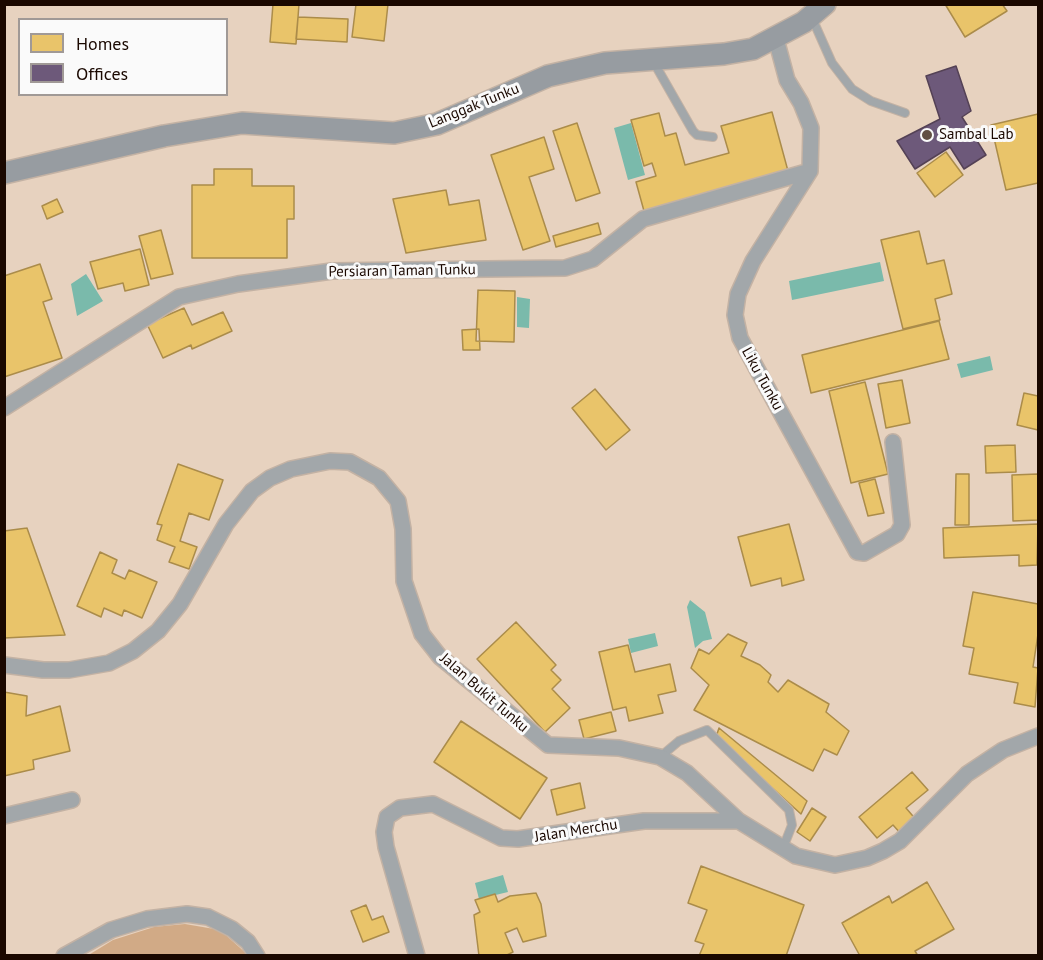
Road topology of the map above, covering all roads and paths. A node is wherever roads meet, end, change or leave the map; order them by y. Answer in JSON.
{"nodes":[{"id":1,"x":812,"y":12,"type":"edge"},
{"id":2,"x":776,"y":39,"type":"junction"},
{"id":3,"x":652,"y":60,"type":"junction"},
{"id":4,"x":904,"y":113,"type":"dead end"},
{"id":5,"x":713,"y":138,"type":"dead end"},
{"id":6,"x":810,"y":171,"type":"junction"},
{"id":7,"x":4,"y":173,"type":"edge"},
{"id":8,"x":5,"y":407,"type":"edge"},
{"id":9,"x":893,"y":442,"type":"dead end"},
{"id":10,"x":4,"y":665,"type":"edge"},
{"id":11,"x":1038,"y":736,"type":"edge"},
{"id":12,"x":660,"y":757,"type":"junction"},
{"id":13,"x":72,"y":800,"type":"dead end"},
{"id":14,"x":4,"y":816,"type":"edge"},
{"id":15,"x":739,"y":821,"type":"junction"},
{"id":16,"x":783,"y":848,"type":"junction"},
{"id":17,"x":64,"y":956,"type":"edge"},
{"id":18,"x":257,"y":956,"type":"edge"},
{"id":19,"x":417,"y":956,"type":"edge"}],
"edges":[{"from":1,"to":2,"type":"street","name":"Langgak Tunku"},
{"from":1,"to":4,"type":"lane"},
{"from":2,"to":3,"type":"street","name":"Langgak Tunku"},
{"from":2,"to":6,"type":"street"},
{"from":3,"to":5,"type":"lane"},
{"from":3,"to":7,"type":"street","name":"Langgak Tunku"},
{"from":6,"to":8,"type":"street","name":"Persiaran Taman Tunku"},
{"from":6,"to":9,"type":"street","name":"Liku Tunku"},
{"from":10,"to":12,"type":"street","name":"Jalan Bukit Tunku"},
{"from":11,"to":16,"type":"street","name":"Jalan Bukit Tunku"},
{"from":12,"to":15,"type":"street","name":"Jalan Bukit Tunku"},
{"from":12,"to":16,"type":"lane"},
{"from":13,"to":14,"type":"street"},
{"from":15,"to":16,"type":"street","name":"Jalan Bukit Tunku"},
{"from":15,"to":19,"type":"street","name":"Jalan Merchu"},
{"from":17,"to":18,"type":"street"}]}
